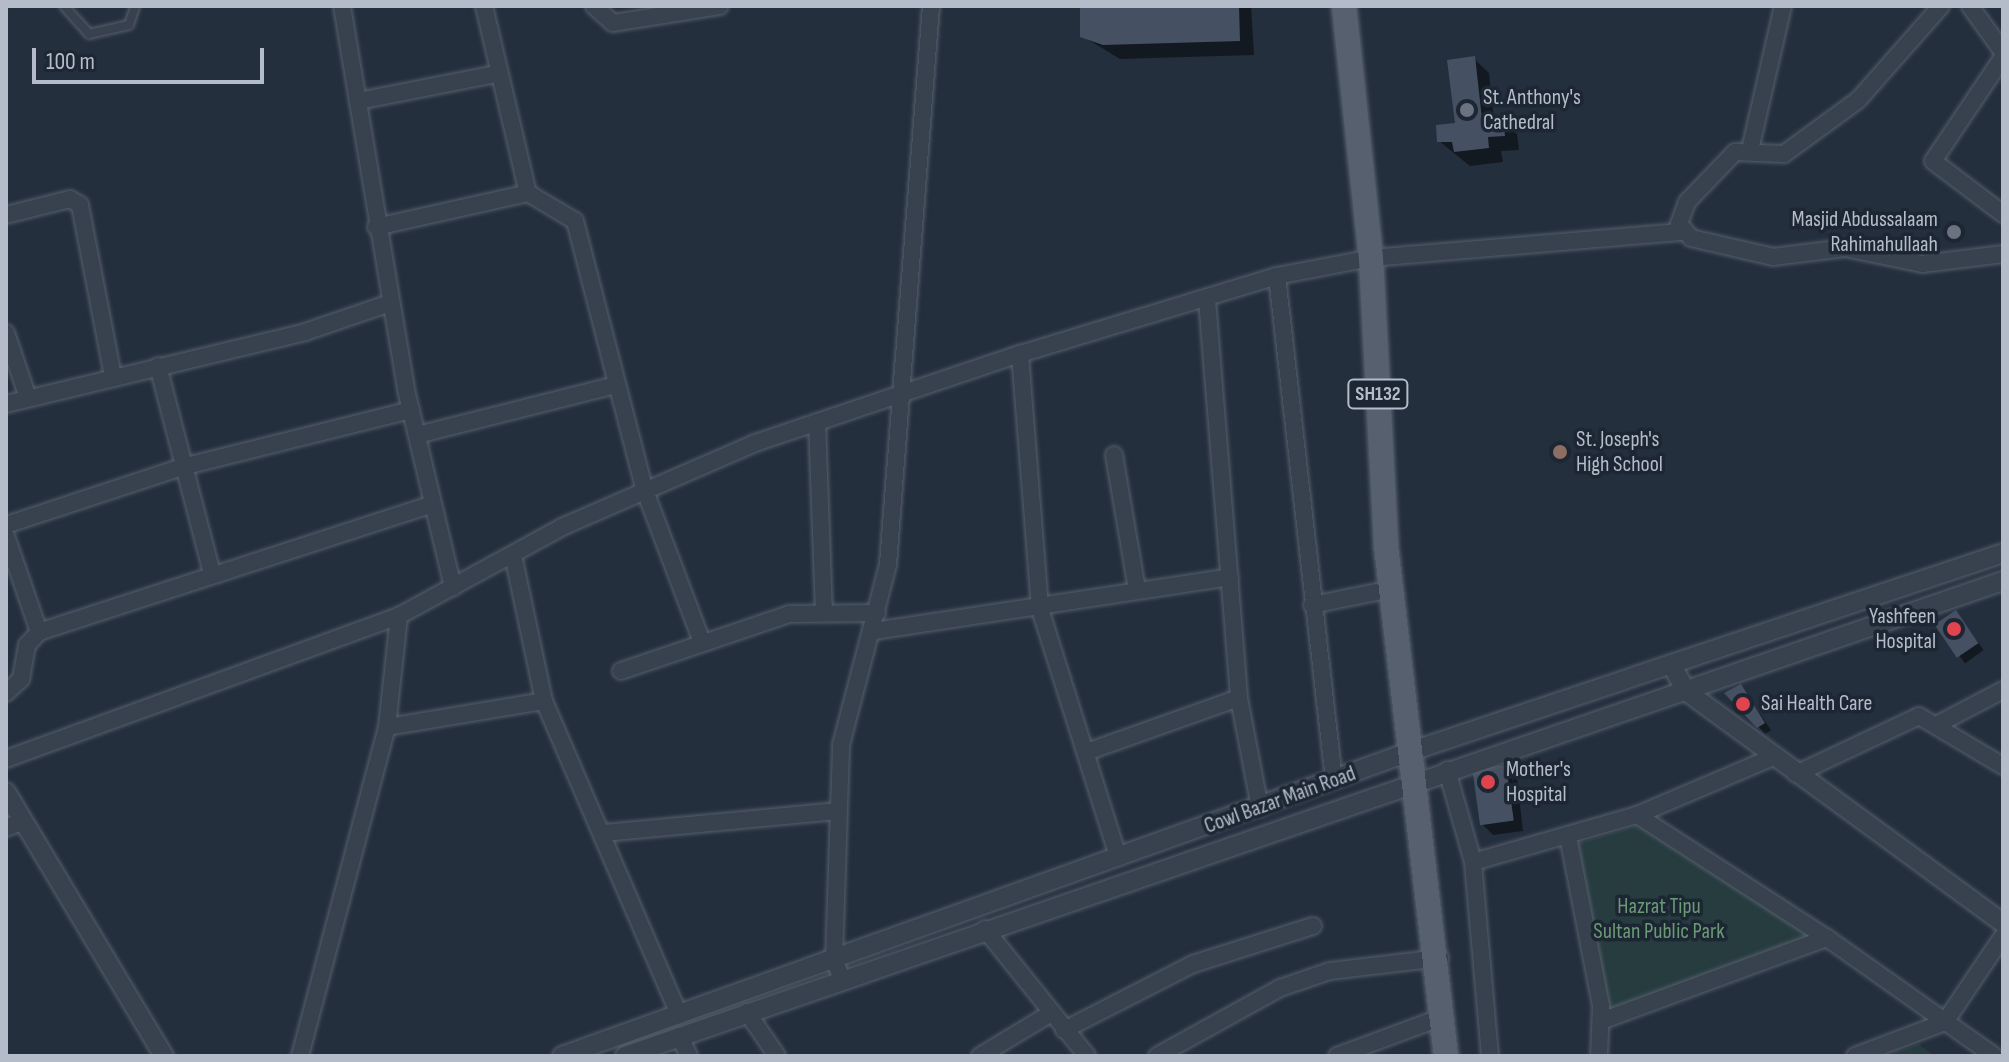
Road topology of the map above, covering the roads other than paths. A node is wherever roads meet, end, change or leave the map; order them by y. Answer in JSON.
{"nodes":[{"id":1,"x":64,"y":6,"type":"edge"},
{"id":2,"x":135,"y":6,"type":"edge"},
{"id":3,"x":342,"y":6,"type":"edge"},
{"id":4,"x":484,"y":6,"type":"edge"},
{"id":5,"x":594,"y":6,"type":"edge"},
{"id":6,"x":720,"y":6,"type":"edge"},
{"id":7,"x":931,"y":6,"type":"edge"},
{"id":8,"x":1344,"y":6,"type":"edge"},
{"id":9,"x":1783,"y":6,"type":"edge"},
{"id":10,"x":1941,"y":6,"type":"edge"},
{"id":11,"x":1970,"y":6,"type":"edge"},
{"id":12,"x":2001,"y":44,"type":"edge"},
{"id":13,"x":496,"y":74,"type":"junction"},
{"id":14,"x":358,"y":101,"type":"junction"},
{"id":15,"x":1750,"y":150,"type":"junction"},
{"id":16,"x":528,"y":193,"type":"junction"},
{"id":17,"x":2003,"y":214,"type":"edge"},
{"id":18,"x":6,"y":215,"type":"edge"},
{"id":19,"x":376,"y":227,"type":"junction"},
{"id":20,"x":1683,"y":232,"type":"junction"},
{"id":21,"x":2003,"y":254,"type":"edge"},
{"id":22,"x":1371,"y":258,"type":"junction"},
{"id":23,"x":1277,"y":276,"type":"junction"},
{"id":24,"x":1207,"y":299,"type":"junction"},
{"id":25,"x":390,"y":303,"type":"junction"},
{"id":26,"x":6,"y":333,"type":"edge"},
{"id":27,"x":1020,"y":354,"type":"junction"},
{"id":28,"x":158,"y":366,"type":"junction"},
{"id":29,"x":113,"y":376,"type":"junction"},
{"id":30,"x":616,"y":385,"type":"junction"},
{"id":31,"x":907,"y":392,"type":"junction"},
{"id":32,"x":28,"y":398,"type":"junction"},
{"id":33,"x":6,"y":404,"type":"edge"},
{"id":34,"x":411,"y":410,"type":"junction"},
{"id":35,"x":817,"y":422,"type":"junction"},
{"id":36,"x":417,"y":435,"type":"junction"},
{"id":37,"x":1114,"y":455,"type":"dead end"},
{"id":38,"x":182,"y":467,"type":"junction"},
{"id":39,"x":645,"y":491,"type":"junction"},
{"id":40,"x":433,"y":504,"type":"junction"},
{"id":41,"x":6,"y":525,"type":"edge"},
{"id":42,"x":6,"y":536,"type":"edge"},
{"id":43,"x":2003,"y":553,"type":"edge"},
{"id":44,"x":513,"y":555,"type":"junction"},
{"id":45,"x":212,"y":573,"type":"junction"},
{"id":46,"x":1230,"y":577,"type":"junction"},
{"id":47,"x":2003,"y":581,"type":"edge"},
{"id":48,"x":453,"y":587,"type":"junction"},
{"id":49,"x":1391,"y":589,"type":"junction"},
{"id":50,"x":1137,"y":590,"type":"junction"},
{"id":51,"x":1312,"y":605,"type":"junction"},
{"id":52,"x":1040,"y":609,"type":"junction"},
{"id":53,"x":824,"y":613,"type":"junction"},
{"id":54,"x":877,"y":613,"type":"junction"},
{"id":55,"x":399,"y":616,"type":"junction"},
{"id":56,"x":874,"y":631,"type":"junction"},
{"id":57,"x":39,"y":632,"type":"junction"},
{"id":58,"x":702,"y":642,"type":"junction"},
{"id":59,"x":1671,"y":664,"type":"junction"},
{"id":60,"x":621,"y":671,"type":"dead end"},
{"id":61,"x":2003,"y":690,"type":"edge"},
{"id":62,"x":1686,"y":691,"type":"junction"},
{"id":63,"x":6,"y":693,"type":"edge"},
{"id":64,"x":1239,"y":698,"type":"junction"},
{"id":65,"x":544,"y":701,"type":"junction"},
{"id":66,"x":1940,"y":723,"type":"junction"},
{"id":67,"x":387,"y":727,"type":"junction"},
{"id":68,"x":1089,"y":751,"type":"junction"},
{"id":69,"x":1409,"y":752,"type":"junction"},
{"id":70,"x":1773,"y":757,"type":"junction"},
{"id":71,"x":6,"y":759,"type":"edge"},
{"id":72,"x":2003,"y":766,"type":"edge"},
{"id":73,"x":1447,"y":770,"type":"junction"},
{"id":74,"x":1796,"y":774,"type":"junction"},
{"id":75,"x":1334,"y":780,"type":"junction"},
{"id":76,"x":1414,"y":781,"type":"junction"},
{"id":77,"x":6,"y":792,"type":"edge"},
{"id":78,"x":1260,"y":808,"type":"junction"},
{"id":79,"x":835,"y":811,"type":"junction"},
{"id":80,"x":1637,"y":815,"type":"junction"},
{"id":81,"x":15,"y":825,"type":"edge"},
{"id":82,"x":604,"y":833,"type":"junction"},
{"id":83,"x":1568,"y":836,"type":"junction"},
{"id":84,"x":1118,"y":856,"type":"junction"},
{"id":85,"x":1473,"y":862,"type":"junction"},
{"id":86,"x":2003,"y":923,"type":"edge"},
{"id":87,"x":1313,"y":926,"type":"dead end"},
{"id":88,"x":985,"y":929,"type":"junction"},
{"id":89,"x":2003,"y":936,"type":"edge"},
{"id":90,"x":1827,"y":938,"type":"junction"},
{"id":91,"x":1440,"y":958,"type":"junction"},
{"id":92,"x":834,"y":959,"type":"junction"},
{"id":93,"x":842,"y":979,"type":"junction"},
{"id":94,"x":747,"y":1012,"type":"junction"},
{"id":95,"x":679,"y":1015,"type":"junction"},
{"id":96,"x":1048,"y":1015,"type":"junction"},
{"id":97,"x":1445,"y":1016,"type":"junction"},
{"id":98,"x":1601,"y":1021,"type":"junction"},
{"id":99,"x":1945,"y":1022,"type":"junction"},
{"id":100,"x":1064,"y":1030,"type":"junction"},
{"id":101,"x":679,"y":1036,"type":"junction"},
{"id":102,"x":164,"y":1056,"type":"edge"},
{"id":103,"x":300,"y":1056,"type":"edge"},
{"id":104,"x":562,"y":1056,"type":"edge"},
{"id":105,"x":625,"y":1056,"type":"edge"},
{"id":106,"x":689,"y":1056,"type":"edge"},
{"id":107,"x":777,"y":1056,"type":"edge"},
{"id":108,"x":980,"y":1056,"type":"edge"},
{"id":109,"x":1087,"y":1056,"type":"edge"},
{"id":110,"x":1157,"y":1056,"type":"edge"},
{"id":111,"x":1337,"y":1056,"type":"edge"},
{"id":112,"x":1446,"y":1056,"type":"edge"},
{"id":113,"x":1490,"y":1056,"type":"edge"},
{"id":114,"x":1599,"y":1056,"type":"edge"},
{"id":115,"x":1855,"y":1056,"type":"edge"},
{"id":116,"x":1994,"y":1056,"type":"edge"}],
"edges":[{"from":1,"to":2,"type":"lane"},
{"from":3,"to":14,"type":"street"},
{"from":4,"to":13,"type":"street"},
{"from":5,"to":6,"type":"street"},
{"from":7,"to":31,"type":"street"},
{"from":8,"to":22,"type":"main road","number":"SH132"},
{"from":9,"to":15,"type":"street"},
{"from":10,"to":15,"type":"street"},
{"from":11,"to":12,"type":"street"},
{"from":12,"to":17,"type":"street"},
{"from":13,"to":14,"type":"street"},
{"from":13,"to":16,"type":"street"},
{"from":14,"to":19,"type":"street"},
{"from":15,"to":20,"type":"street"},
{"from":16,"to":19,"type":"street"},
{"from":16,"to":30,"type":"street"},
{"from":18,"to":29,"type":"street"},
{"from":19,"to":25,"type":"street"},
{"from":20,"to":21,"type":"street"},
{"from":20,"to":22,"type":"street"},
{"from":22,"to":23,"type":"street"},
{"from":22,"to":49,"type":"main road","number":"SH132"},
{"from":23,"to":24,"type":"street"},
{"from":23,"to":51,"type":"street"},
{"from":24,"to":27,"type":"street"},
{"from":24,"to":46,"type":"street"},
{"from":25,"to":28,"type":"street"},
{"from":25,"to":34,"type":"street"},
{"from":26,"to":32,"type":"street"},
{"from":27,"to":31,"type":"street"},
{"from":27,"to":52,"type":"street"},
{"from":28,"to":29,"type":"street"},
{"from":28,"to":38,"type":"street"},
{"from":29,"to":32,"type":"street"},
{"from":30,"to":36,"type":"street"},
{"from":30,"to":39,"type":"street"},
{"from":31,"to":35,"type":"street"},
{"from":31,"to":54,"type":"street"},
{"from":32,"to":33,"type":"street"},
{"from":34,"to":36,"type":"street"},
{"from":34,"to":38,"type":"street"},
{"from":35,"to":39,"type":"street"},
{"from":35,"to":53,"type":"street"},
{"from":36,"to":40,"type":"street"},
{"from":37,"to":50,"type":"street"},
{"from":38,"to":41,"type":"street"},
{"from":38,"to":45,"type":"street"},
{"from":39,"to":44,"type":"street"},
{"from":39,"to":58,"type":"street"},
{"from":40,"to":45,"type":"street"},
{"from":40,"to":48,"type":"street"},
{"from":42,"to":57,"type":"street"},
{"from":43,"to":59,"type":"street","name":"Cowl Bazar Main Road"},
{"from":44,"to":48,"type":"street"},
{"from":44,"to":65,"type":"street"},
{"from":45,"to":57,"type":"street"},
{"from":46,"to":50,"type":"street"},
{"from":46,"to":64,"type":"street"},
{"from":47,"to":62,"type":"street","name":"Cowl Bazar Main Road"},
{"from":48,"to":55,"type":"street"},
{"from":49,"to":51,"type":"street"},
{"from":49,"to":69,"type":"main road","number":"SH132"},
{"from":50,"to":52,"type":"street"},
{"from":51,"to":75,"type":"street"},
{"from":52,"to":56,"type":"street"},
{"from":52,"to":68,"type":"street"},
{"from":53,"to":54,"type":"street"},
{"from":53,"to":58,"type":"street"},
{"from":54,"to":56,"type":"street"},
{"from":55,"to":67,"type":"street"},
{"from":55,"to":71,"type":"street"},
{"from":56,"to":79,"type":"street"},
{"from":57,"to":63,"type":"street"},
{"from":58,"to":60,"type":"street"},
{"from":59,"to":62,"type":"street"},
{"from":59,"to":69,"type":"street","name":"Cowl Bazar Main Road"},
{"from":61,"to":66,"type":"street"},
{"from":62,"to":70,"type":"street"},
{"from":62,"to":73,"type":"street","name":"Cowl Bazar Main Road"},
{"from":64,"to":68,"type":"street"},
{"from":64,"to":78,"type":"street"},
{"from":65,"to":67,"type":"street"},
{"from":65,"to":82,"type":"street"},
{"from":66,"to":72,"type":"street"},
{"from":66,"to":74,"type":"street"},
{"from":67,"to":103,"type":"street"},
{"from":68,"to":84,"type":"street"},
{"from":69,"to":75,"type":"street","name":"Cowl Bazar Main Road"},
{"from":69,"to":76,"type":"main road","number":"SH132"},
{"from":70,"to":74,"type":"street"},
{"from":70,"to":80,"type":"street"},
{"from":73,"to":76,"type":"street","name":"Cowl Bazar Main Road"},
{"from":73,"to":85,"type":"street"},
{"from":74,"to":86,"type":"street"},
{"from":75,"to":78,"type":"street","name":"Cowl Bazar Main Road"},
{"from":76,"to":88,"type":"street","name":"Cowl Bazar Main Road"},
{"from":76,"to":91,"type":"main road","number":"SH132"},
{"from":77,"to":81,"type":"street"},
{"from":78,"to":84,"type":"street","name":"Cowl Bazar Main Road"},
{"from":79,"to":82,"type":"street"},
{"from":79,"to":92,"type":"street"},
{"from":80,"to":83,"type":"street"},
{"from":80,"to":90,"type":"street"},
{"from":81,"to":102,"type":"street"},
{"from":82,"to":95,"type":"street"},
{"from":83,"to":85,"type":"street"},
{"from":83,"to":98,"type":"street"},
{"from":84,"to":92,"type":"street","name":"Cowl Bazar Main Road"},
{"from":85,"to":113,"type":"street"},
{"from":87,"to":100,"type":"street"},
{"from":88,"to":93,"type":"street","name":"Cowl Bazar Main Road"},
{"from":88,"to":96,"type":"street"},
{"from":89,"to":99,"type":"street"},
{"from":90,"to":98,"type":"street"},
{"from":90,"to":99,"type":"street"},
{"from":91,"to":97,"type":"main road","number":"SH132"},
{"from":91,"to":110,"type":"street"},
{"from":92,"to":93,"type":"street"},
{"from":92,"to":95,"type":"street","name":"Cowl Bazar Main Road"},
{"from":93,"to":94,"type":"street","name":"Cowl Bazar Main Road"},
{"from":94,"to":101,"type":"street","name":"Cowl Bazar Main Road"},
{"from":94,"to":107,"type":"street"},
{"from":95,"to":104,"type":"street","name":"Cowl Bazar Main Road"},
{"from":96,"to":100,"type":"street"},
{"from":96,"to":108,"type":"street"},
{"from":97,"to":111,"type":"street"},
{"from":97,"to":112,"type":"main road","number":"SH132"},
{"from":98,"to":114,"type":"street"},
{"from":99,"to":115,"type":"street"},
{"from":99,"to":116,"type":"street"},
{"from":100,"to":109,"type":"street"},
{"from":101,"to":105,"type":"street","name":"Cowl Bazar Main Road"},
{"from":101,"to":106,"type":"street"}]}
